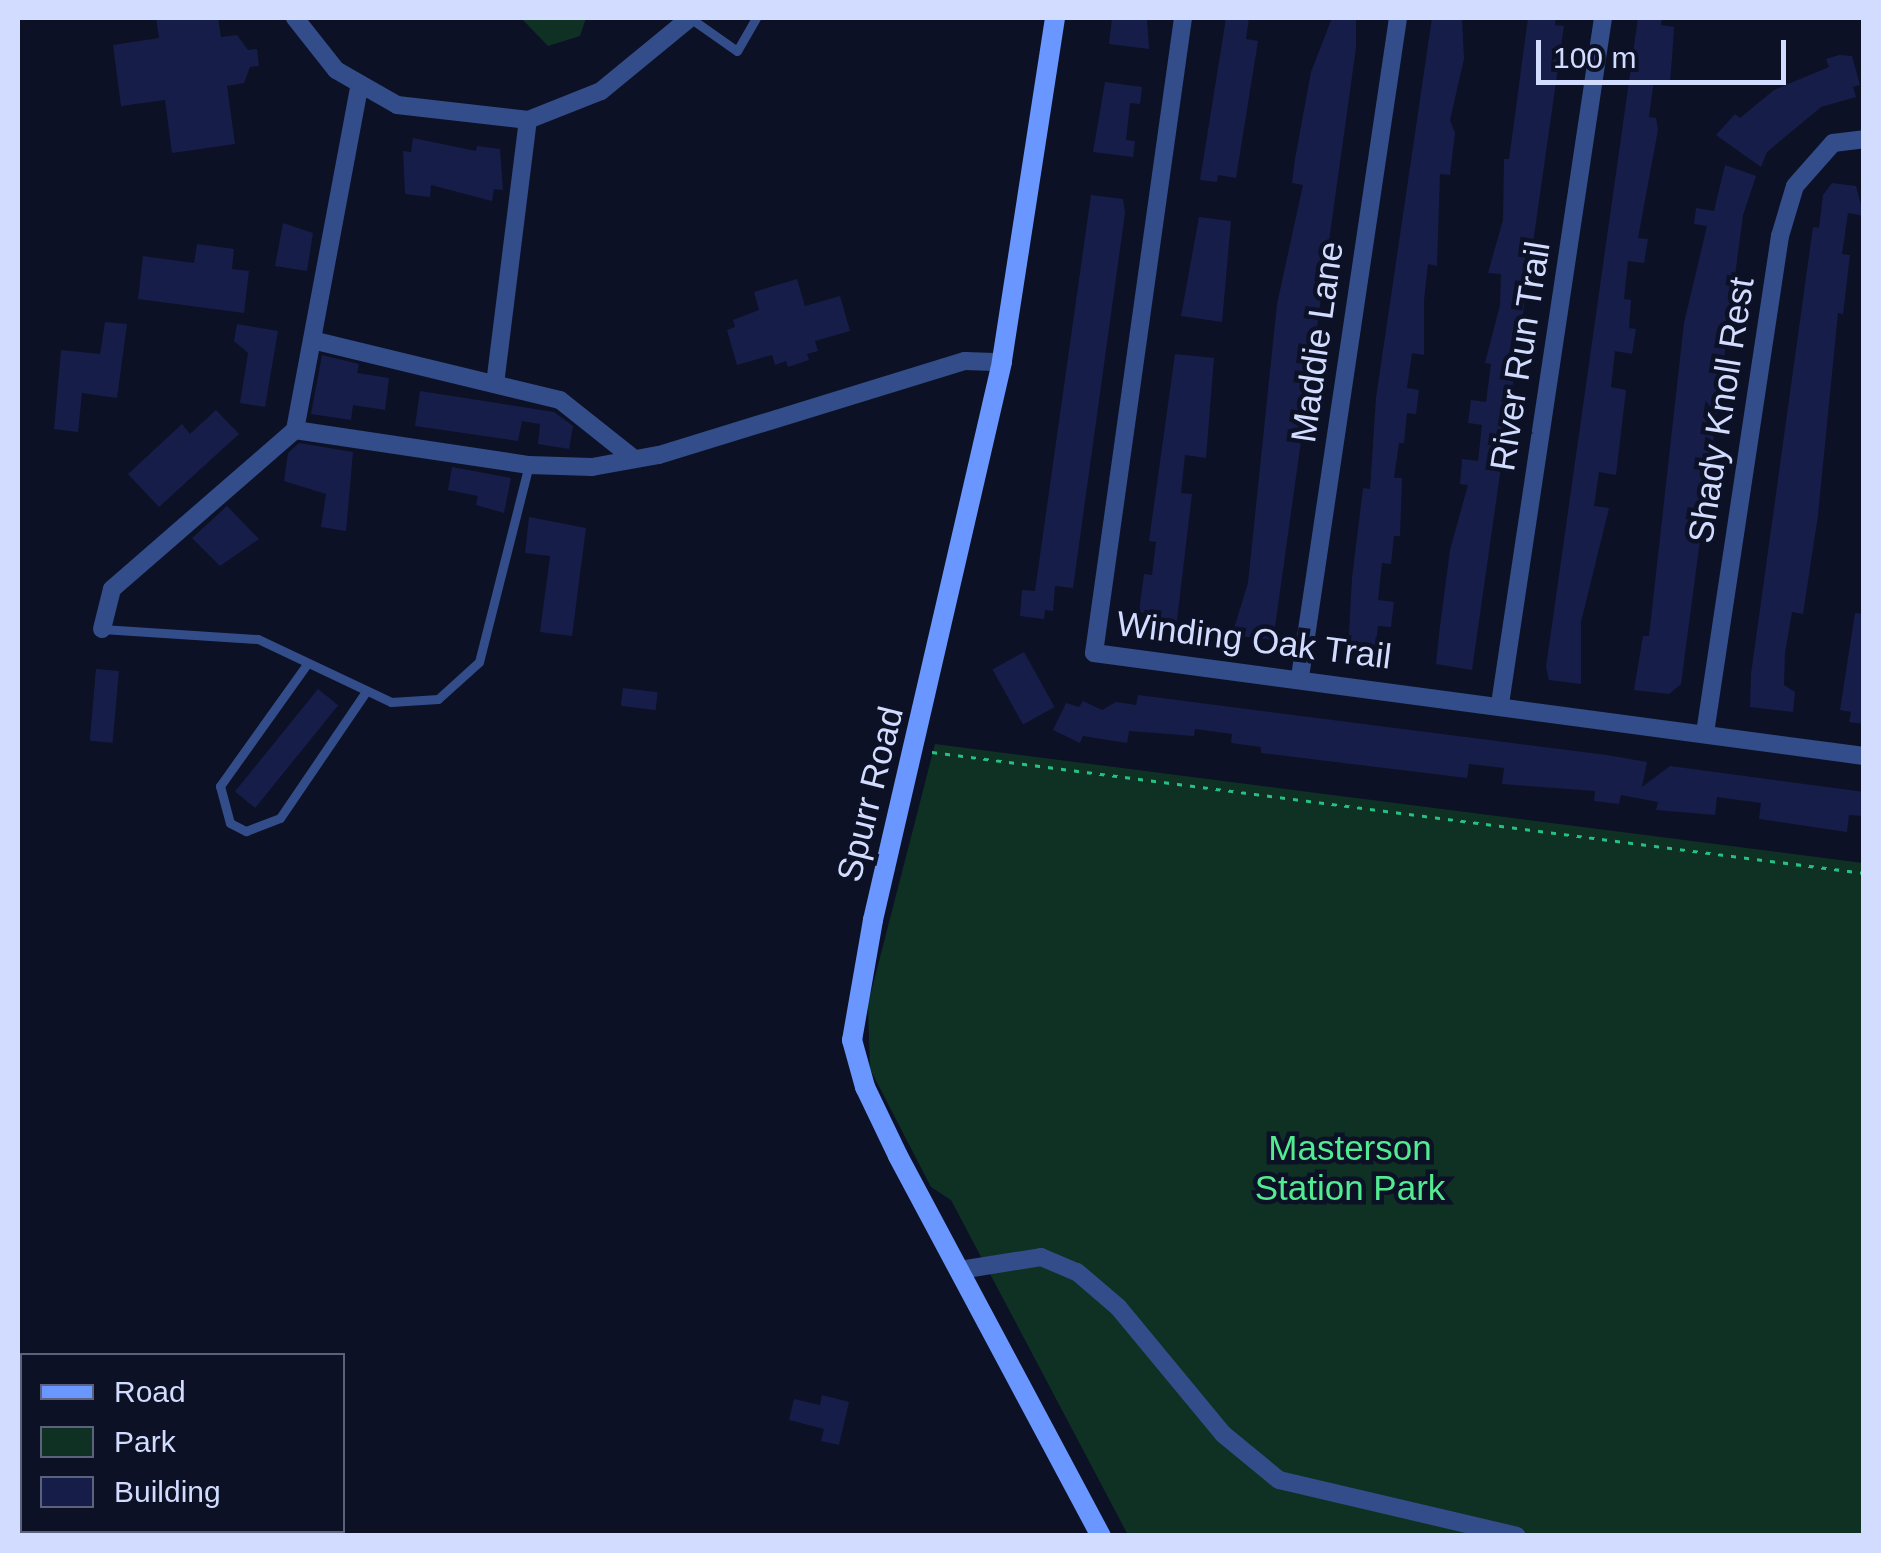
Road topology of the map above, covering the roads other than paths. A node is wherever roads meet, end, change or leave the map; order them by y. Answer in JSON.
{"nodes":[{"id":1,"x":295,"y":18,"type":"edge"},
{"id":2,"x":690,"y":18,"type":"edge"},
{"id":3,"x":756,"y":18,"type":"edge"},
{"id":4,"x":1055,"y":18,"type":"edge"},
{"id":5,"x":1183,"y":18,"type":"edge"},
{"id":6,"x":1398,"y":18,"type":"edge"},
{"id":7,"x":1604,"y":18,"type":"edge"},
{"id":8,"x":358,"y":87,"type":"junction"},
{"id":9,"x":528,"y":120,"type":"junction"},
{"id":10,"x":1864,"y":138,"type":"edge"},
{"id":11,"x":312,"y":340,"type":"junction"},
{"id":12,"x":1002,"y":362,"type":"junction"},
{"id":13,"x":495,"y":384,"type":"junction"},
{"id":14,"x":294,"y":430,"type":"junction"},
{"id":15,"x":633,"y":458,"type":"junction"},
{"id":16,"x":529,"y":465,"type":"junction"},
{"id":17,"x":102,"y":629,"type":"joint"},
{"id":18,"x":307,"y":664,"type":"junction"},
{"id":19,"x":1300,"y":677,"type":"junction"},
{"id":20,"x":365,"y":694,"type":"junction"},
{"id":21,"x":1500,"y":704,"type":"junction"},
{"id":22,"x":1705,"y":732,"type":"junction"},
{"id":23,"x":1864,"y":756,"type":"edge"},
{"id":24,"x":960,"y":1270,"type":"junction"},
{"id":25,"x":1101,"y":1536,"type":"edge"},
{"id":26,"x":1517,"y":1536,"type":"edge"}],
"edges":[{"from":1,"to":8,"type":"street"},
{"from":2,"to":3,"type":"lane"},
{"from":2,"to":9,"type":"street"},
{"from":4,"to":12,"type":"street","name":"Spurr Road"},
{"from":5,"to":19,"type":"street","name":"Winding Oak Trail"},
{"from":6,"to":19,"type":"street","name":"Maddie Lane"},
{"from":7,"to":21,"type":"street","name":"River Run Trail"},
{"from":8,"to":9,"type":"street"},
{"from":8,"to":11,"type":"street"},
{"from":9,"to":13,"type":"street"},
{"from":10,"to":22,"type":"street","name":"Shady Knoll Rest"},
{"from":11,"to":13,"type":"street"},
{"from":11,"to":14,"type":"street"},
{"from":12,"to":15,"type":"street"},
{"from":12,"to":24,"type":"street","name":"Spurr Road"},
{"from":13,"to":15,"type":"street"},
{"from":14,"to":16,"type":"street"},
{"from":14,"to":17,"type":"street"},
{"from":15,"to":16,"type":"street"},
{"from":16,"to":20,"type":"lane"},
{"from":17,"to":18,"type":"lane"},
{"from":18,"to":20,"type":"lane"},
{"from":18,"to":20,"type":"lane"},
{"from":19,"to":21,"type":"street","name":"Winding Oak Trail"},
{"from":21,"to":22,"type":"street","name":"Winding Oak Trail"},
{"from":22,"to":23,"type":"street","name":"Winding Oak Trail"},
{"from":24,"to":25,"type":"street","name":"Spurr Road"},
{"from":24,"to":26,"type":"street"}]}
